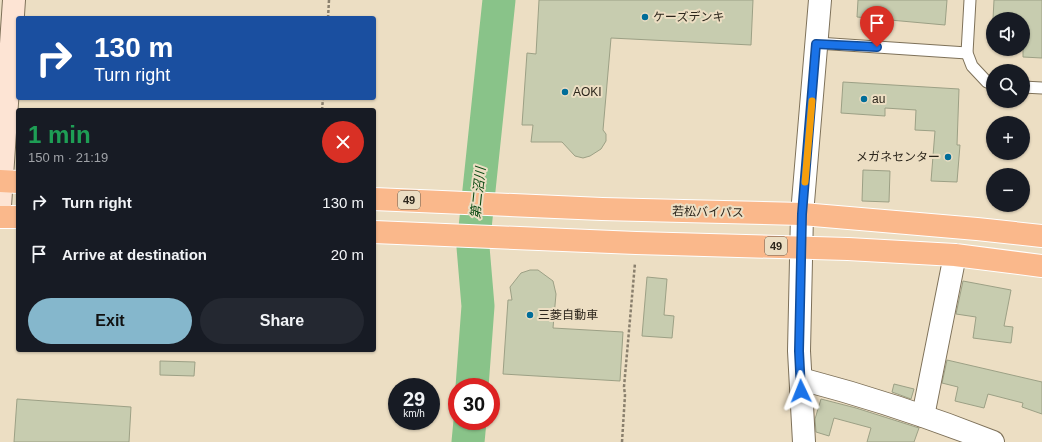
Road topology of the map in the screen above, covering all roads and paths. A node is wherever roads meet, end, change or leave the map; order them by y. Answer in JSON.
{"nodes":[{"id":1,"x":14,"y":0,"type":"edge"},
{"id":2,"x":329,"y":0,"type":"edge"},
{"id":3,"x":820,"y":0,"type":"edge"},
{"id":4,"x":970,"y":0,"type":"edge"},
{"id":5,"x":328,"y":16,"type":"edge"},
{"id":6,"x":816,"y":44,"type":"junction"},
{"id":7,"x":967,"y":53,"type":"junction"},
{"id":8,"x":986,"y":81,"type":"edge"},
{"id":9,"x":1030,"y":88,"type":"edge"},
{"id":10,"x":1042,"y":88,"type":"edge"},
{"id":11,"x":6,"y":181,"type":"edge"},
{"id":12,"x":376,"y":199,"type":"edge"},
{"id":13,"x":0,"y":206,"type":"edge"},
{"id":14,"x":802,"y":214,"type":"junction"},
{"id":15,"x":0,"y":217,"type":"edge"},
{"id":16,"x":16,"y":217,"type":"edge"},
{"id":17,"x":376,"y":232,"type":"edge"},
{"id":18,"x":1042,"y":236,"type":"edge"},
{"id":19,"x":636,"y":243,"type":"junction"},
{"id":20,"x":801,"y":247,"type":"junction"},
{"id":21,"x":956,"y":255,"type":"junction"},
{"id":22,"x":1042,"y":266,"type":"edge"},
{"id":23,"x":800,"y":379,"type":"junction"},
{"id":24,"x":923,"y":416,"type":"junction"},
{"id":25,"x":622,"y":442,"type":"edge"},
{"id":26,"x":804,"y":442,"type":"edge"},
{"id":27,"x":993,"y":442,"type":"edge"}],
"edges":[{"from":1,"to":11,"type":"main road"},
{"from":2,"to":5,"type":"path"},
{"from":3,"to":6,"type":"street"},
{"from":4,"to":7,"type":"lane"},
{"from":6,"to":7,"type":"lane"},
{"from":6,"to":14,"type":"street"},
{"from":7,"to":8,"type":"lane"},
{"from":9,"to":10,"type":"lane"},
{"from":11,"to":13,"type":"main road"},
{"from":12,"to":14,"type":"highway","name":"若松バイパス","number":"49"},
{"from":14,"to":18,"type":"highway","name":"若松バイパス","number":"49"},
{"from":14,"to":20,"type":"street"},
{"from":15,"to":16,"type":"highway"},
{"from":17,"to":19,"type":"highway","number":"49"},
{"from":19,"to":20,"type":"highway","number":"49"},
{"from":19,"to":25,"type":"path"},
{"from":20,"to":21,"type":"highway","number":"49"},
{"from":20,"to":23,"type":"street"},
{"from":21,"to":22,"type":"highway","number":"49"},
{"from":21,"to":24,"type":"street"},
{"from":23,"to":24,"type":"street"},
{"from":23,"to":26,"type":"street"},
{"from":24,"to":27,"type":"street"}]}
